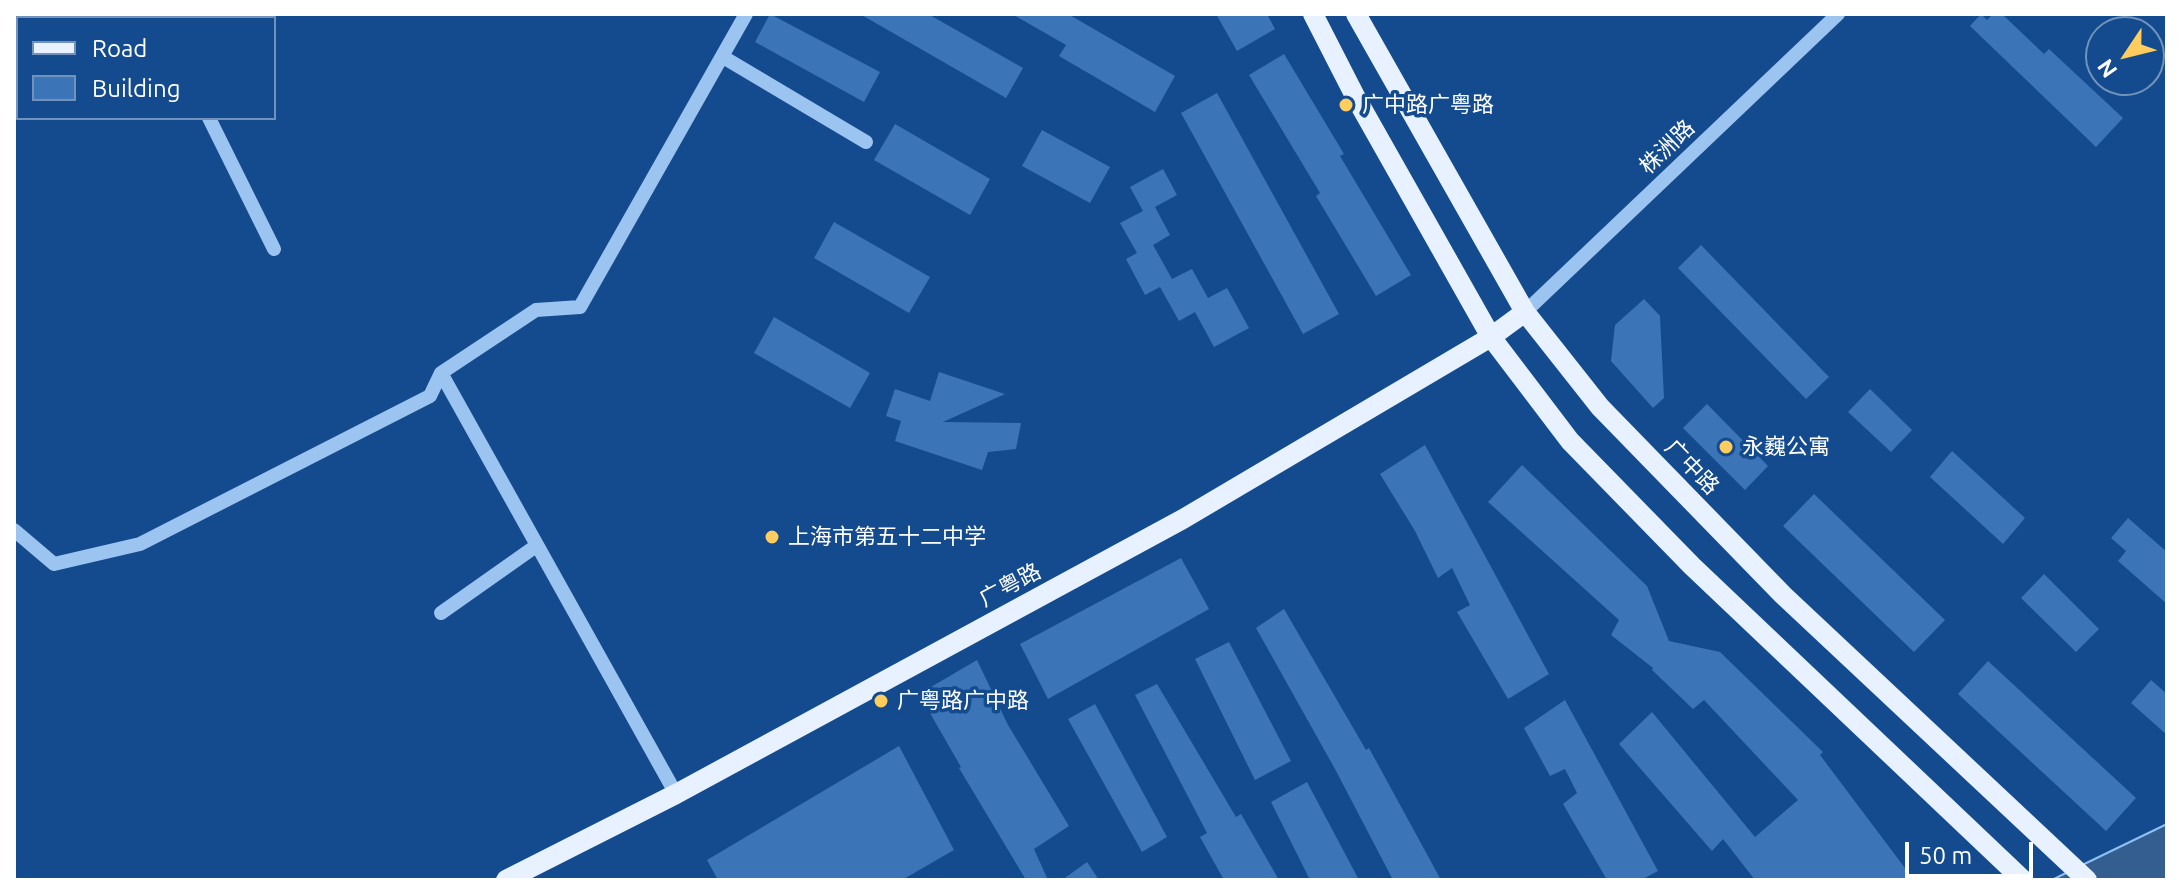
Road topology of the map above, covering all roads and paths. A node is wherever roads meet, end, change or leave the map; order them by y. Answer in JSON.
{"nodes":[{"id":1,"x":746,"y":14,"type":"edge"},
{"id":2,"x":1313,"y":14,"type":"edge"},
{"id":3,"x":1356,"y":14,"type":"edge"},
{"id":4,"x":1838,"y":14,"type":"edge"},
{"id":5,"x":723,"y":57,"type":"junction"},
{"id":6,"x":210,"y":120,"type":"edge"},
{"id":7,"x":866,"y":142,"type":"dead end"},
{"id":8,"x":274,"y":249,"type":"dead end"},
{"id":9,"x":1525,"y":312,"type":"junction"},
{"id":10,"x":1491,"y":337,"type":"junction"},
{"id":11,"x":441,"y":373,"type":"junction"},
{"id":12,"x":14,"y":530,"type":"edge"},
{"id":13,"x":536,"y":546,"type":"junction"},
{"id":14,"x":441,"y":613,"type":"dead end"},
{"id":15,"x":676,"y":794,"type":"junction"},
{"id":16,"x":2080,"y":874,"type":"edge"},
{"id":17,"x":506,"y":880,"type":"edge"},
{"id":18,"x":2023,"y":880,"type":"edge"}],
"edges":[{"from":1,"to":5,"type":"street"},
{"from":2,"to":10,"type":"main road"},
{"from":3,"to":9,"type":"main road","name":"广中路"},
{"from":4,"to":9,"type":"street","name":"株洲路"},
{"from":5,"to":7,"type":"street"},
{"from":5,"to":11,"type":"street"},
{"from":6,"to":8,"type":"street"},
{"from":9,"to":10,"type":"main road","name":"广粤路"},
{"from":9,"to":16,"type":"main road","name":"广中路"},
{"from":10,"to":15,"type":"main road","name":"广粤路"},
{"from":10,"to":18,"type":"main road"},
{"from":11,"to":12,"type":"street"},
{"from":11,"to":13,"type":"street"},
{"from":13,"to":14,"type":"street"},
{"from":13,"to":15,"type":"street"},
{"from":15,"to":17,"type":"main road","name":"广粤路"}]}
